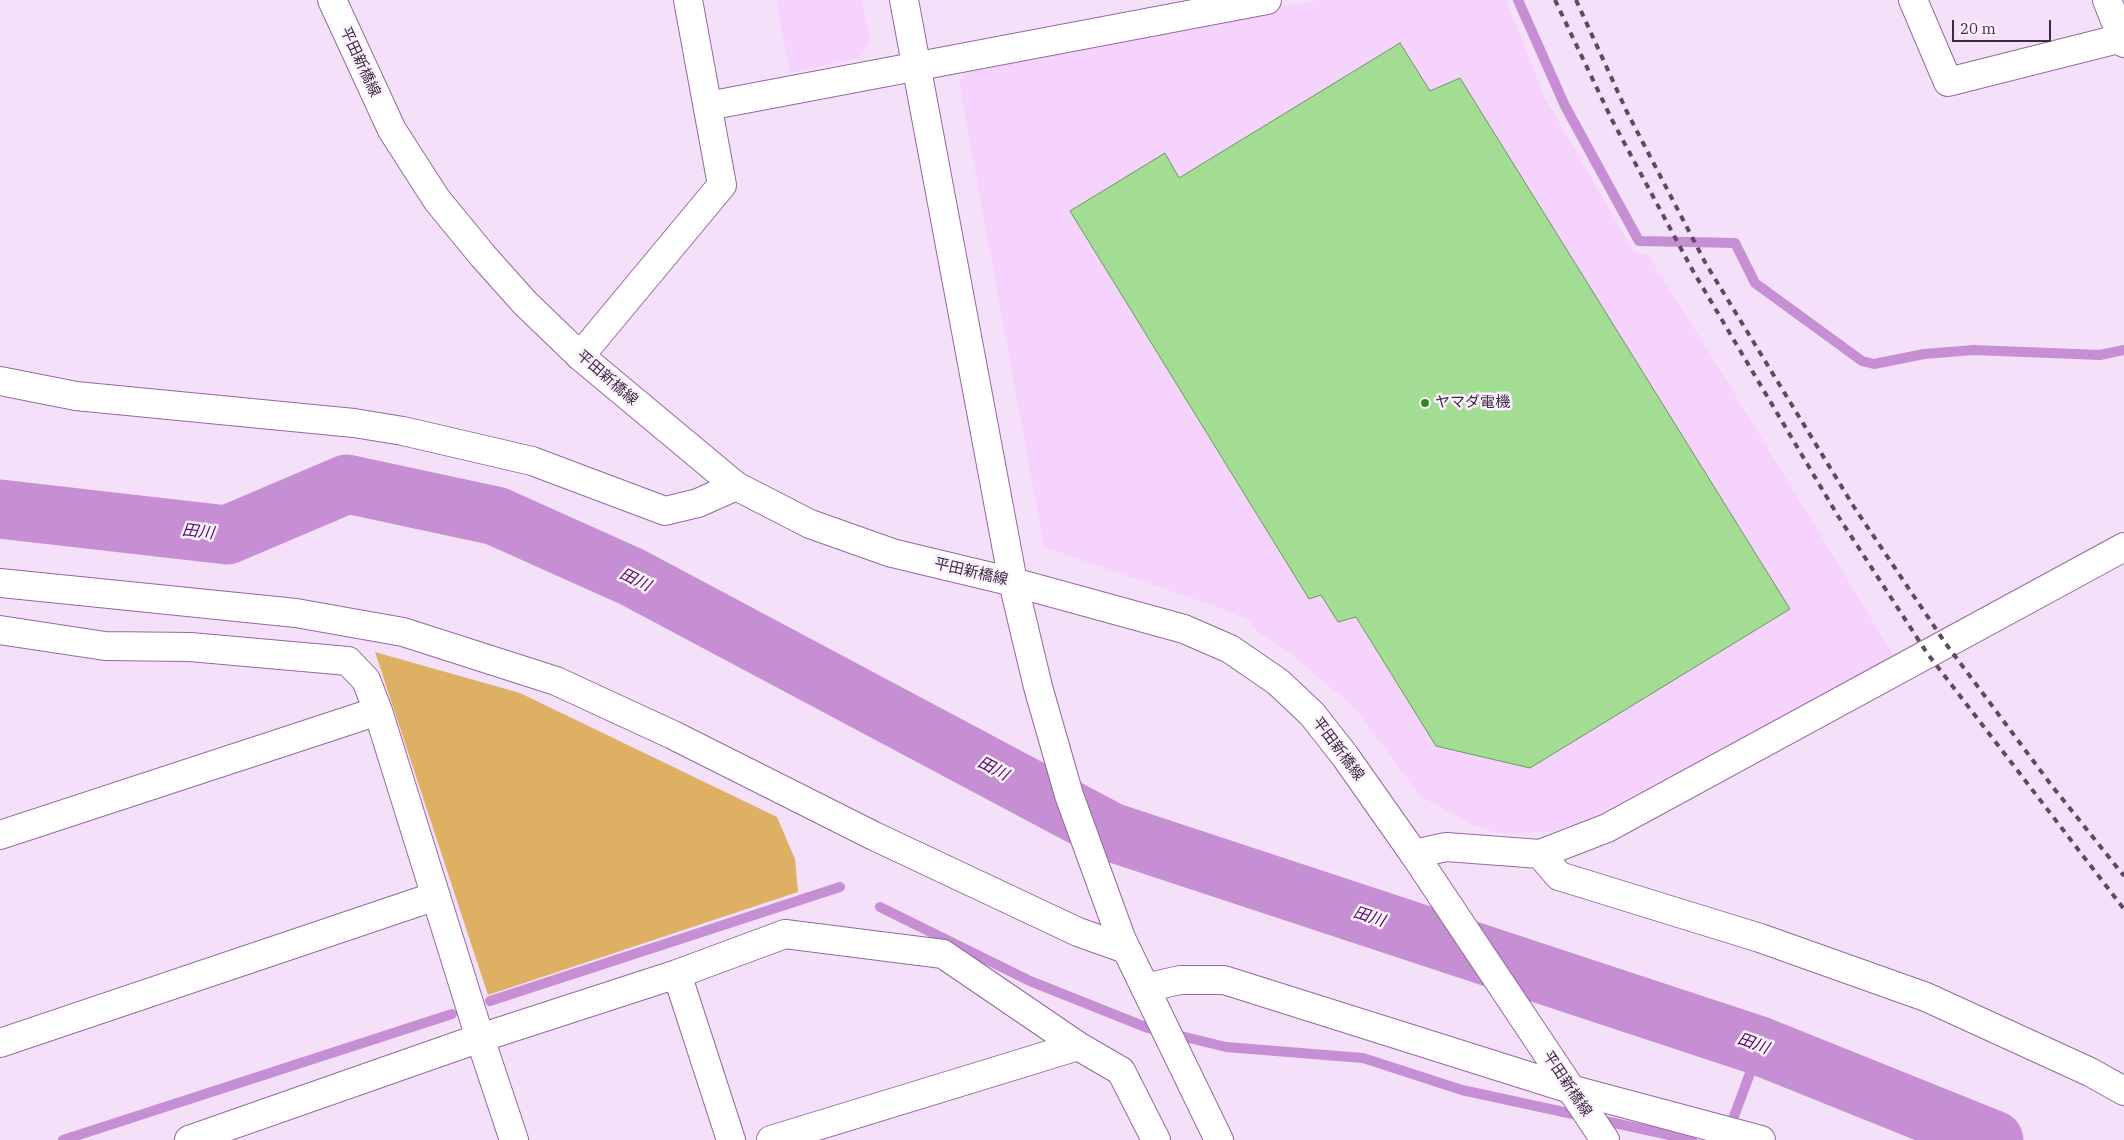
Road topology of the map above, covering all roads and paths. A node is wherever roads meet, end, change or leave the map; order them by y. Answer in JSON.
{"nodes":[{"id":1,"x":332,"y":0,"type":"edge"},
{"id":2,"x":688,"y":0,"type":"edge"},
{"id":3,"x":904,"y":0,"type":"edge"},
{"id":4,"x":1267,"y":0,"type":"edge"},
{"id":5,"x":1912,"y":0,"type":"edge"},
{"id":6,"x":2107,"y":0,"type":"edge"},
{"id":7,"x":2123,"y":41,"type":"edge"},
{"id":8,"x":916,"y":66,"type":"junction"},
{"id":9,"x":708,"y":106,"type":"junction"},
{"id":10,"x":580,"y":356,"type":"junction"},
{"id":11,"x":0,"y":382,"type":"edge"},
{"id":12,"x":736,"y":486,"type":"junction"},
{"id":13,"x":2124,"y":547,"type":"edge"},
{"id":14,"x":1014,"y":582,"type":"junction"},
{"id":15,"x":0,"y":583,"type":"edge"},
{"id":16,"x":0,"y":630,"type":"edge"},
{"id":17,"x":378,"y":711,"type":"junction"},
{"id":18,"x":0,"y":835,"type":"edge"},
{"id":19,"x":1414,"y":854,"type":"junction"},
{"id":20,"x":1540,"y":854,"type":"junction"},
{"id":21,"x":436,"y":896,"type":"junction"},
{"id":22,"x":1124,"y":944,"type":"junction"},
{"id":23,"x":677,"y":974,"type":"junction"},
{"id":24,"x":1145,"y":988,"type":"junction"},
{"id":25,"x":480,"y":1038,"type":"junction"},
{"id":26,"x":0,"y":1043,"type":"edge"},
{"id":27,"x":1078,"y":1046,"type":"junction"},
{"id":28,"x":1570,"y":1088,"type":"junction"},
{"id":29,"x":2124,"y":1091,"type":"edge"},
{"id":30,"x":189,"y":1140,"type":"edge"},
{"id":31,"x":514,"y":1140,"type":"edge"},
{"id":32,"x":731,"y":1140,"type":"edge"},
{"id":33,"x":771,"y":1140,"type":"edge"},
{"id":34,"x":1156,"y":1140,"type":"edge"},
{"id":35,"x":1219,"y":1140,"type":"edge"},
{"id":36,"x":1605,"y":1140,"type":"edge"},
{"id":37,"x":1761,"y":1140,"type":"edge"}],
"edges":[{"from":1,"to":10,"type":"street","name":"平田新橋線"},
{"from":2,"to":9,"type":"street"},
{"from":3,"to":8,"type":"street"},
{"from":4,"to":8,"type":"street"},
{"from":5,"to":7,"type":"street"},
{"from":6,"to":7,"type":"street"},
{"from":8,"to":9,"type":"street"},
{"from":8,"to":14,"type":"street"},
{"from":9,"to":10,"type":"street"},
{"from":10,"to":12,"type":"street","name":"平田新橋線"},
{"from":11,"to":12,"type":"street"},
{"from":12,"to":14,"type":"street","name":"平田新橋線"},
{"from":13,"to":20,"type":"street"},
{"from":14,"to":19,"type":"street","name":"平田新橋線"},
{"from":14,"to":22,"type":"street"},
{"from":15,"to":22,"type":"street"},
{"from":16,"to":17,"type":"street"},
{"from":17,"to":18,"type":"street"},
{"from":17,"to":21,"type":"street"},
{"from":19,"to":20,"type":"street"},
{"from":19,"to":28,"type":"street","name":"平田新橋線"},
{"from":20,"to":29,"type":"street"},
{"from":21,"to":25,"type":"street"},
{"from":21,"to":26,"type":"street"},
{"from":22,"to":24,"type":"street"},
{"from":23,"to":25,"type":"street"},
{"from":23,"to":27,"type":"street"},
{"from":23,"to":32,"type":"street"},
{"from":24,"to":28,"type":"street"},
{"from":24,"to":35,"type":"street"},
{"from":25,"to":30,"type":"street"},
{"from":25,"to":31,"type":"street"},
{"from":27,"to":33,"type":"street"},
{"from":27,"to":34,"type":"street"},
{"from":28,"to":36,"type":"street","name":"平田新橋線"},
{"from":28,"to":37,"type":"street"}]}
